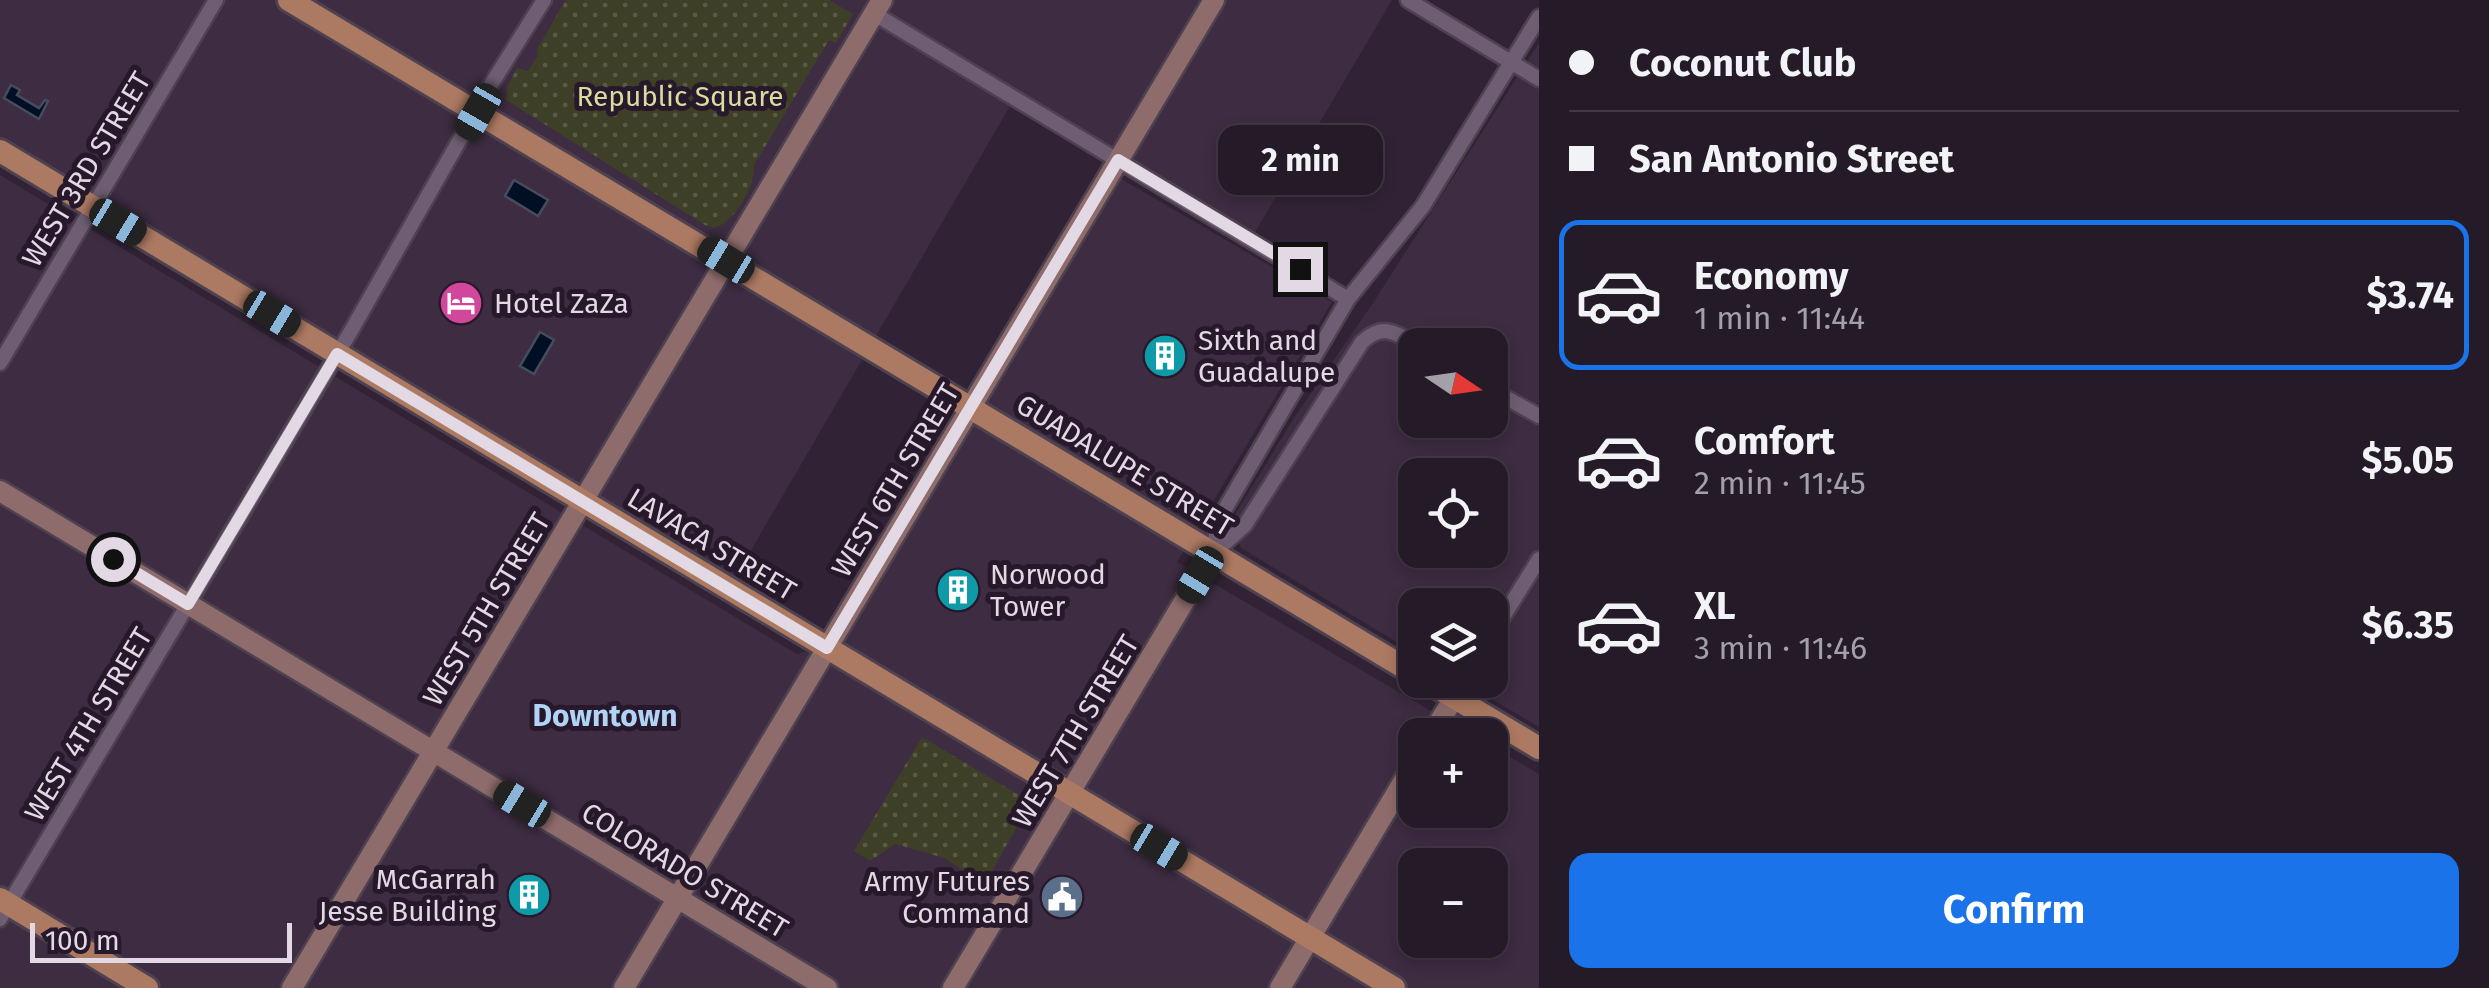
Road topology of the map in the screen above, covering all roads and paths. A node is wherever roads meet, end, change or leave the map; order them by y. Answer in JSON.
{"nodes":[{"id":1,"x":216,"y":0,"type":"edge"},
{"id":2,"x":289,"y":0,"type":"edge"},
{"id":3,"x":544,"y":0,"type":"edge"},
{"id":4,"x":1214,"y":0,"type":"edge"},
{"id":5,"x":1408,"y":0,"type":"edge"},
{"id":6,"x":878,"y":7,"type":"edge"},
{"id":7,"x":1539,"y":17,"type":"edge"},
{"id":8,"x":1512,"y":62,"type":"junction"},
{"id":9,"x":1539,"y":79,"type":"edge"},
{"id":10,"x":478,"y":112,"type":"junction"},
{"id":11,"x":0,"y":151,"type":"edge"},
{"id":12,"x":1118,"y":160,"type":"junction"},
{"id":13,"x":93,"y":207,"type":"junction"},
{"id":14,"x":726,"y":260,"type":"junction"},
{"id":15,"x":1348,"y":298,"type":"junction"},
{"id":16,"x":1398,"y":335,"type":"edge"},
{"id":17,"x":337,"y":354,"type":"junction"},
{"id":18,"x":0,"y":363,"type":"edge"},
{"id":19,"x":1508,"y":399,"type":"edge"},
{"id":20,"x":971,"y":408,"type":"junction"},
{"id":21,"x":1539,"y":416,"type":"edge"},
{"id":22,"x":0,"y":491,"type":"edge"},
{"id":23,"x":583,"y":501,"type":"junction"},
{"id":24,"x":1213,"y":553,"type":"junction"},
{"id":25,"x":1539,"y":559,"type":"edge"},
{"id":26,"x":188,"y":604,"type":"junction"},
{"id":27,"x":1508,"y":609,"type":"edge"},
{"id":28,"x":827,"y":648,"type":"junction"},
{"id":29,"x":1398,"y":664,"type":"edge"},
{"id":30,"x":1471,"y":698,"type":"edge"},
{"id":31,"x":1539,"y":748,"type":"edge"},
{"id":32,"x":433,"y":752,"type":"junction"},
{"id":33,"x":1398,"y":790,"type":"edge"},
{"id":34,"x":1070,"y":794,"type":"junction"},
{"id":35,"x":678,"y":898,"type":"junction"},
{"id":36,"x":3,"y":908,"type":"edge"},
{"id":37,"x":1310,"y":938,"type":"junction"},
{"id":38,"x":148,"y":988,"type":"edge"},
{"id":39,"x":292,"y":988,"type":"edge"},
{"id":40,"x":624,"y":988,"type":"edge"},
{"id":41,"x":827,"y":988,"type":"edge"},
{"id":42,"x":954,"y":988,"type":"edge"},
{"id":43,"x":1280,"y":988,"type":"edge"},
{"id":44,"x":1394,"y":988,"type":"edge"}],
"edges":[{"from":1,"to":13,"type":"street","name":"WEST 3RD STREET"},
{"from":2,"to":10,"type":"main road","name":"GUADALUPE STREET"},
{"from":3,"to":10,"type":"street","name":"WEST 4TH STREET"},
{"from":4,"to":12,"type":"main road","name":"WEST 6TH STREET"},
{"from":5,"to":8,"type":"street"},
{"from":6,"to":12,"type":"street"},
{"from":6,"to":14,"type":"main road","name":"WEST 5TH STREET"},
{"from":7,"to":8,"type":"street","name":"WEST 7TH STREET"},
{"from":8,"to":9,"type":"street"},
{"from":8,"to":15,"type":"street","name":"WEST 7TH STREET"},
{"from":10,"to":14,"type":"main road","name":"GUADALUPE STREET"},
{"from":10,"to":17,"type":"street","name":"WEST 4TH STREET"},
{"from":11,"to":13,"type":"main road","name":"LAVACA STREET"},
{"from":12,"to":15,"type":"street"},
{"from":12,"to":20,"type":"main road","name":"WEST 6TH STREET"},
{"from":13,"to":17,"type":"main road","name":"LAVACA STREET"},
{"from":13,"to":18,"type":"street","name":"WEST 3RD STREET"},
{"from":14,"to":20,"type":"main road","name":"GUADALUPE STREET"},
{"from":14,"to":23,"type":"main road","name":"WEST 5TH STREET"},
{"from":15,"to":24,"type":"street","name":"WEST 7TH STREET"},
{"from":16,"to":24,"type":"street","name":"WEST 7TH STREET"},
{"from":17,"to":23,"type":"main road","name":"LAVACA STREET"},
{"from":17,"to":26,"type":"street","name":"WEST 4TH STREET"},
{"from":19,"to":21,"type":"street"},
{"from":20,"to":24,"type":"main road","name":"GUADALUPE STREET"},
{"from":20,"to":28,"type":"main road","name":"WEST 6TH STREET"},
{"from":22,"to":26,"type":"main road","name":"COLORADO STREET"},
{"from":23,"to":28,"type":"main road","name":"LAVACA STREET"},
{"from":23,"to":32,"type":"main road","name":"WEST 5TH STREET"},
{"from":24,"to":29,"type":"main road","name":"GUADALUPE STREET"},
{"from":24,"to":34,"type":"main road","name":"WEST 7TH STREET"},
{"from":25,"to":27,"type":"street"},
{"from":26,"to":32,"type":"main road","name":"COLORADO STREET"},
{"from":26,"to":36,"type":"street","name":"WEST 4TH STREET"},
{"from":28,"to":34,"type":"main road","name":"LAVACA STREET"},
{"from":28,"to":35,"type":"main road","name":"WEST 6TH STREET"},
{"from":30,"to":31,"type":"main road"},
{"from":32,"to":35,"type":"main road","name":"COLORADO STREET"},
{"from":32,"to":39,"type":"main road","name":"WEST 5TH STREET"},
{"from":33,"to":37,"type":"main road"},
{"from":34,"to":37,"type":"main road","name":"LAVACA STREET"},
{"from":34,"to":42,"type":"main road","name":"WEST 7TH STREET"},
{"from":35,"to":40,"type":"main road","name":"WEST 6TH STREET"},
{"from":35,"to":41,"type":"main road","name":"COLORADO STREET"},
{"from":36,"to":38,"type":"main road"},
{"from":37,"to":43,"type":"main road"},
{"from":37,"to":44,"type":"main road","name":"LAVACA STREET"}]}
